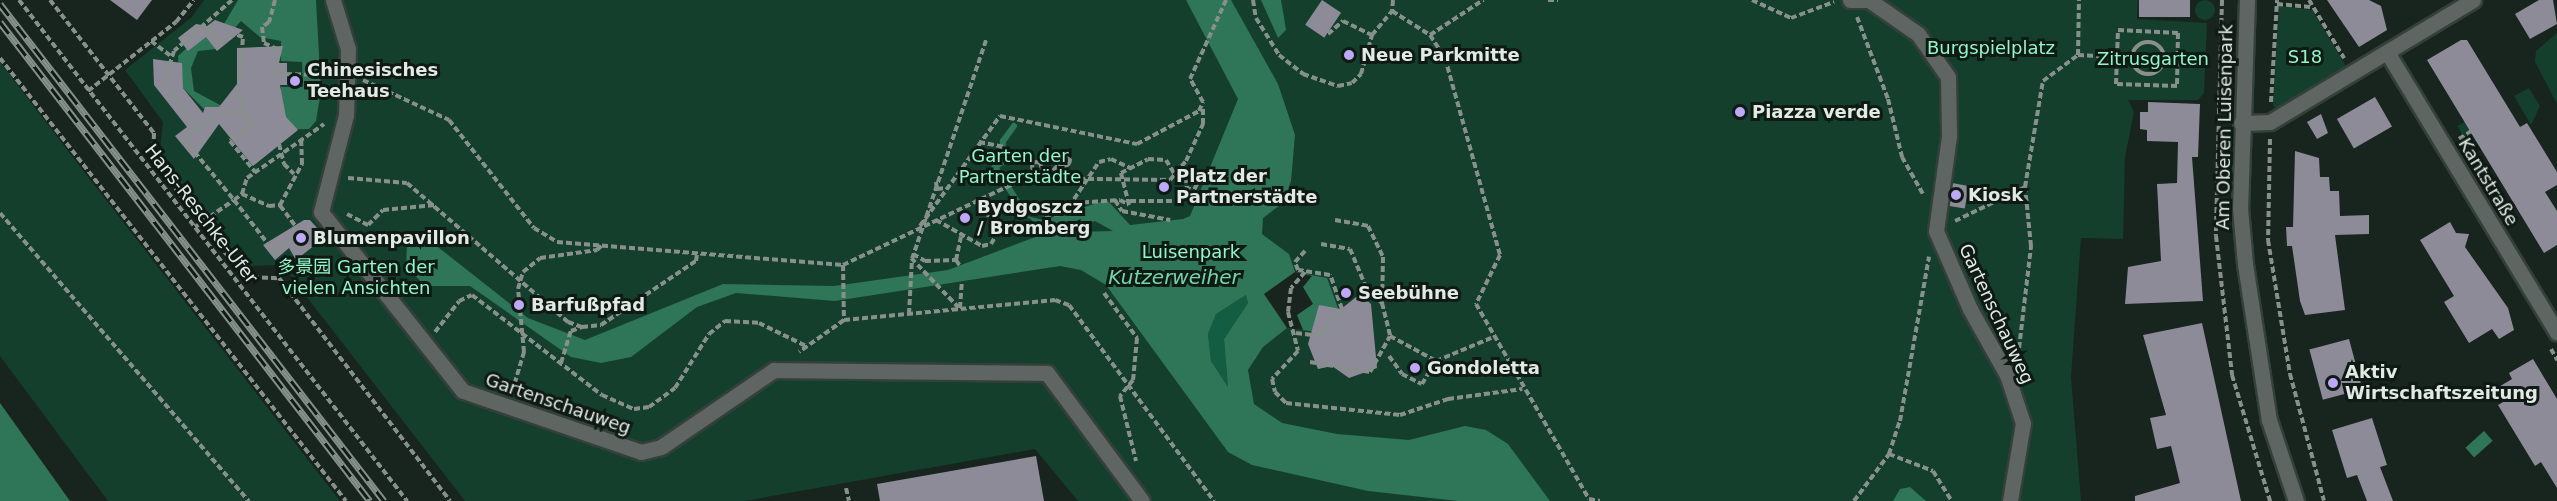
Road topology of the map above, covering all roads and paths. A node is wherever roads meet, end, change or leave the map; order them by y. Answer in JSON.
{"nodes":[{"id":1,"x":19,"y":0,"type":"edge"},
{"id":2,"x":50,"y":0,"type":"edge"},
{"id":3,"x":194,"y":0,"type":"edge"},
{"id":4,"x":232,"y":0,"type":"edge"},
{"id":5,"x":275,"y":0,"type":"edge"},
{"id":6,"x":333,"y":0,"type":"edge"},
{"id":7,"x":1226,"y":0,"type":"edge"},
{"id":8,"x":1253,"y":0,"type":"edge"},
{"id":9,"x":1393,"y":0,"type":"edge"},
{"id":10,"x":1483,"y":0,"type":"edge"},
{"id":11,"x":1548,"y":0,"type":"edge"},
{"id":12,"x":1558,"y":0,"type":"edge"},
{"id":13,"x":1752,"y":0,"type":"edge"},
{"id":14,"x":1839,"y":0,"type":"edge"},
{"id":15,"x":2079,"y":0,"type":"edge"},
{"id":16,"x":2247,"y":0,"type":"edge"},
{"id":17,"x":2309,"y":0,"type":"edge"},
{"id":18,"x":2473,"y":0,"type":"edge"},
{"id":19,"x":1861,"y":1,"type":"edge"},
{"id":20,"x":2277,"y":2,"type":"edge"},
{"id":21,"x":2313,"y":7,"type":"junction"},
{"id":22,"x":1392,"y":11,"type":"junction"},
{"id":23,"x":202,"y":29,"type":"junction"},
{"id":24,"x":2148,"y":31,"type":"junction"},
{"id":25,"x":1328,"y":34,"type":"dead end"},
{"id":26,"x":1372,"y":35,"type":"junction"},
{"id":27,"x":1430,"y":35,"type":"junction"},
{"id":28,"x":986,"y":40,"type":"dead end"},
{"id":29,"x":151,"y":41,"type":"junction"},
{"id":30,"x":2148,"y":43,"type":"junction"},
{"id":31,"x":2387,"y":52,"type":"junction"},
{"id":32,"x":2078,"y":55,"type":"junction"},
{"id":33,"x":171,"y":56,"type":"junction"},
{"id":34,"x":2117,"y":57,"type":"junction"},
{"id":35,"x":0,"y":58,"type":"edge"},
{"id":36,"x":2133,"y":58,"type":"junction"},
{"id":37,"x":2164,"y":59,"type":"junction"},
{"id":38,"x":2177,"y":59,"type":"junction"},
{"id":39,"x":2353,"y":72,"type":"junction"},
{"id":40,"x":2147,"y":74,"type":"junction"},
{"id":41,"x":108,"y":75,"type":"junction"},
{"id":42,"x":319,"y":75,"type":"dead end"},
{"id":43,"x":348,"y":75,"type":"junction"},
{"id":44,"x":2146,"y":85,"type":"junction"},
{"id":45,"x":88,"y":91,"type":"junction"},
{"id":46,"x":1203,"y":106,"type":"junction"},
{"id":47,"x":243,"y":111,"type":"junction"},
{"id":48,"x":328,"y":116,"type":"dead end"},
{"id":49,"x":2241,"y":123,"type":"junction"},
{"id":50,"x":196,"y":127,"type":"junction"},
{"id":51,"x":2273,"y":130,"type":"junction"},
{"id":52,"x":2454,"y":130,"type":"dead end"},
{"id":53,"x":2472,"y":131,"type":"dead end"},
{"id":54,"x":301,"y":141,"type":"junction"},
{"id":55,"x":979,"y":142,"type":"junction"},
{"id":56,"x":279,"y":144,"type":"dead end"},
{"id":57,"x":1003,"y":148,"type":"dead end"},
{"id":58,"x":280,"y":153,"type":"junction"},
{"id":59,"x":1186,"y":161,"type":"junction"},
{"id":60,"x":1059,"y":164,"type":"dead end"},
{"id":61,"x":1130,"y":168,"type":"junction"},
{"id":62,"x":1033,"y":170,"type":"dead end"},
{"id":63,"x":255,"y":172,"type":"junction"},
{"id":64,"x":294,"y":174,"type":"junction"},
{"id":65,"x":329,"y":174,"type":"junction"},
{"id":66,"x":1175,"y":175,"type":"junction"},
{"id":67,"x":1032,"y":178,"type":"junction"},
{"id":68,"x":1047,"y":178,"type":"junction"},
{"id":69,"x":1090,"y":179,"type":"junction"},
{"id":70,"x":1120,"y":181,"type":"junction"},
{"id":71,"x":936,"y":182,"type":"junction"},
{"id":72,"x":2025,"y":187,"type":"junction"},
{"id":73,"x":947,"y":188,"type":"junction"},
{"id":74,"x":1187,"y":192,"type":"junction"},
{"id":75,"x":242,"y":194,"type":"junction"},
{"id":76,"x":323,"y":195,"type":"junction"},
{"id":77,"x":234,"y":200,"type":"junction"},
{"id":78,"x":1114,"y":200,"type":"junction"},
{"id":79,"x":1189,"y":200,"type":"dead end"},
{"id":80,"x":974,"y":201,"type":"junction"},
{"id":81,"x":1130,"y":201,"type":"junction"},
{"id":82,"x":1073,"y":203,"type":"junction"},
{"id":83,"x":981,"y":204,"type":"junction"},
{"id":84,"x":280,"y":205,"type":"junction"},
{"id":85,"x":435,"y":205,"type":"junction"},
{"id":86,"x":1977,"y":209,"type":"dead end"},
{"id":87,"x":1131,"y":212,"type":"junction"},
{"id":88,"x":1937,"y":212,"type":"junction"},
{"id":89,"x":0,"y":213,"type":"edge"},
{"id":90,"x":1125,"y":219,"type":"dead end"},
{"id":91,"x":936,"y":220,"type":"junction"},
{"id":92,"x":1170,"y":220,"type":"dead end"},
{"id":93,"x":1335,"y":220,"type":"dead end"},
{"id":94,"x":202,"y":223,"type":"junction"},
{"id":95,"x":920,"y":226,"type":"junction"},
{"id":96,"x":195,"y":227,"type":"junction"},
{"id":97,"x":1936,"y":231,"type":"junction"},
{"id":98,"x":961,"y":237,"type":"junction"},
{"id":99,"x":603,"y":244,"type":"junction"},
{"id":100,"x":1321,"y":244,"type":"dead end"},
{"id":101,"x":1305,"y":251,"type":"dead end"},
{"id":102,"x":697,"y":254,"type":"junction"},
{"id":103,"x":913,"y":256,"type":"junction"},
{"id":104,"x":956,"y":260,"type":"junction"},
{"id":105,"x":915,"y":264,"type":"junction"},
{"id":106,"x":843,"y":265,"type":"junction"},
{"id":107,"x":960,"y":266,"type":"dead end"},
{"id":108,"x":1304,"y":273,"type":"junction"},
{"id":109,"x":244,"y":277,"type":"junction"},
{"id":110,"x":234,"y":278,"type":"junction"},
{"id":111,"x":519,"y":278,"type":"junction"},
{"id":112,"x":962,"y":282,"type":"dead end"},
{"id":113,"x":1104,"y":293,"type":"dead end"},
{"id":114,"x":1382,"y":303,"type":"junction"},
{"id":115,"x":909,"y":314,"type":"dead end"},
{"id":116,"x":582,"y":327,"type":"junction"},
{"id":117,"x":1295,"y":331,"type":"junction"},
{"id":118,"x":524,"y":334,"type":"junction"},
{"id":119,"x":1390,"y":336,"type":"junction"},
{"id":120,"x":2551,"y":336,"type":"edge"},
{"id":121,"x":1491,"y":338,"type":"junction"},
{"id":122,"x":425,"y":344,"type":"junction"},
{"id":123,"x":807,"y":346,"type":"junction"},
{"id":124,"x":1389,"y":356,"type":"dead end"},
{"id":125,"x":2557,"y":360,"type":"edge"},
{"id":126,"x":1436,"y":361,"type":"junction"},
{"id":127,"x":1310,"y":362,"type":"dead end"},
{"id":128,"x":561,"y":363,"type":"junction"},
{"id":129,"x":774,"y":370,"type":"junction"},
{"id":130,"x":2007,"y":375,"type":"junction"},
{"id":131,"x":1522,"y":388,"type":"junction"},
{"id":132,"x":506,"y":407,"type":"junction"},
{"id":133,"x":1889,"y":454,"type":"junction"},
{"id":134,"x":846,"y":488,"type":"dead end"},
{"id":135,"x":1138,"y":496,"type":"edge"},
{"id":136,"x":1589,"y":500,"type":"edge"},
{"id":137,"x":249,"y":501,"type":"edge"},
{"id":138,"x":346,"y":501,"type":"edge"},
{"id":139,"x":406,"y":501,"type":"edge"},
{"id":140,"x":450,"y":501,"type":"edge"},
{"id":141,"x":849,"y":501,"type":"edge"},
{"id":142,"x":1599,"y":501,"type":"edge"},
{"id":143,"x":1854,"y":501,"type":"edge"},
{"id":144,"x":1952,"y":501,"type":"edge"},
{"id":145,"x":2010,"y":501,"type":"edge"},
{"id":146,"x":2296,"y":501,"type":"edge"},
{"id":147,"x":2324,"y":501,"type":"edge"}],
"edges":[{"from":1,"to":45,"type":"path","name":"Hans-Reschke-Ufer"},
{"from":2,"to":41,"type":"path"},
{"from":3,"to":29,"type":"path"},
{"from":4,"to":23,"type":"path"},
{"from":5,"to":42,"type":"path"},
{"from":6,"to":43,"type":"street","name":"Gartenschauweg"},
{"from":7,"to":46,"type":"path"},
{"from":8,"to":26,"type":"path"},
{"from":9,"to":22,"type":"path"},
{"from":10,"to":27,"type":"path"},
{"from":11,"to":12,"type":"path"},
{"from":13,"to":14,"type":"path"},
{"from":15,"to":32,"type":"path"},
{"from":16,"to":49,"type":"street","name":"Am Oberen Luisenpark"},
{"from":17,"to":21,"type":"path"},
{"from":18,"to":31,"type":"street"},
{"from":19,"to":88,"type":"path"},
{"from":19,"to":88,"type":"street","name":"Gartenschauweg"},
{"from":20,"to":21,"type":"path"},
{"from":20,"to":51,"type":"path"},
{"from":21,"to":39,"type":"path"},
{"from":22,"to":26,"type":"path"},
{"from":22,"to":27,"type":"path"},
{"from":23,"to":33,"type":"path"},
{"from":23,"to":47,"type":"path"},
{"from":24,"to":30,"type":"path"},
{"from":24,"to":34,"type":"path"},
{"from":24,"to":38,"type":"path"},
{"from":25,"to":26,"type":"path"},
{"from":27,"to":121,"type":"path"},
{"from":28,"to":71,"type":"path"},
{"from":29,"to":33,"type":"path"},
{"from":29,"to":41,"type":"path"},
{"from":30,"to":36,"type":"path"},
{"from":30,"to":37,"type":"path"},
{"from":31,"to":39,"type":"street"},
{"from":31,"to":120,"type":"street","name":"Kantstraße"},
{"from":32,"to":34,"type":"path"},
{"from":32,"to":72,"type":"path"},
{"from":33,"to":50,"type":"path"},
{"from":34,"to":36,"type":"path"},
{"from":34,"to":44,"type":"path"},
{"from":35,"to":138,"type":"path"},
{"from":36,"to":40,"type":"path"},
{"from":37,"to":38,"type":"path"},
{"from":37,"to":40,"type":"path"},
{"from":38,"to":44,"type":"path"},
{"from":39,"to":51,"type":"street"},
{"from":40,"to":44,"type":"path"},
{"from":41,"to":45,"type":"path"},
{"from":41,"to":94,"type":"path"},
{"from":43,"to":65,"type":"street","name":"Gartenschauweg"},
{"from":43,"to":99,"type":"path"},
{"from":45,"to":96,"type":"path","name":"Hans-Reschke-Ufer"},
{"from":46,"to":55,"type":"path"},
{"from":46,"to":59,"type":"path"},
{"from":47,"to":50,"type":"path"},
{"from":47,"to":63,"type":"path"},
{"from":48,"to":54,"type":"path"},
{"from":49,"to":51,"type":"street"},
{"from":49,"to":146,"type":"street","name":"Am Oberen Luisenpark"},
{"from":50,"to":77,"type":"path"},
{"from":51,"to":147,"type":"path"},
{"from":52,"to":53,"type":"path"},
{"from":54,"to":58,"type":"path"},
{"from":54,"to":64,"type":"path"},
{"from":55,"to":57,"type":"path"},
{"from":55,"to":73,"type":"path"},
{"from":56,"to":58,"type":"path"},
{"from":58,"to":63,"type":"path"},
{"from":58,"to":64,"type":"path"},
{"from":59,"to":66,"type":"path"},
{"from":59,"to":74,"type":"path"},
{"from":60,"to":68,"type":"path"},
{"from":61,"to":66,"type":"path"},
{"from":61,"to":69,"type":"path"},
{"from":61,"to":70,"type":"path"},
{"from":62,"to":67,"type":"path"},
{"from":63,"to":75,"type":"path"},
{"from":64,"to":84,"type":"path"},
{"from":65,"to":76,"type":"street","name":"Gartenschauweg"},
{"from":65,"to":85,"type":"path"},
{"from":66,"to":70,"type":"path"},
{"from":67,"to":68,"type":"path"},
{"from":67,"to":80,"type":"path"},
{"from":68,"to":69,"type":"path"},
{"from":69,"to":70,"type":"path"},
{"from":69,"to":82,"type":"path"},
{"from":70,"to":81,"type":"path"},
{"from":71,"to":73,"type":"path"},
{"from":71,"to":95,"type":"path"},
{"from":72,"to":86,"type":"path"},
{"from":72,"to":130,"type":"path"},
{"from":73,"to":95,"type":"path"},
{"from":74,"to":79,"type":"path"},
{"from":74,"to":81,"type":"path"},
{"from":75,"to":77,"type":"path"},
{"from":75,"to":84,"type":"path"},
{"from":76,"to":85,"type":"path"},
{"from":76,"to":122,"type":"street","name":"Gartenschauweg"},
{"from":77,"to":84,"type":"path"},
{"from":77,"to":94,"type":"path"},
{"from":78,"to":81,"type":"path"},
{"from":78,"to":82,"type":"path"},
{"from":78,"to":87,"type":"path"},
{"from":80,"to":83,"type":"path"},
{"from":80,"to":91,"type":"path"},
{"from":82,"to":83,"type":"path"},
{"from":83,"to":98,"type":"path"},
{"from":85,"to":111,"type":"path"},
{"from":87,"to":90,"type":"path"},
{"from":87,"to":92,"type":"path"},
{"from":88,"to":97,"type":"street","name":"Gartenschauweg"},
{"from":89,"to":137,"type":"path"},
{"from":91,"to":95,"type":"path"},
{"from":91,"to":98,"type":"path"},
{"from":93,"to":114,"type":"path"},
{"from":94,"to":96,"type":"path"},
{"from":94,"to":109,"type":"path"},
{"from":95,"to":103,"type":"path"},
{"from":95,"to":106,"type":"path"},
{"from":96,"to":110,"type":"path","name":"Hans-Reschke-Ufer"},
{"from":97,"to":130,"type":"street","name":"Gartenschauweg"},
{"from":97,"to":133,"type":"path"},
{"from":98,"to":104,"type":"path"},
{"from":99,"to":102,"type":"path"},
{"from":99,"to":111,"type":"path"},
{"from":100,"to":114,"type":"path"},
{"from":101,"to":108,"type":"path"},
{"from":102,"to":106,"type":"path"},
{"from":102,"to":116,"type":"path"},
{"from":103,"to":104,"type":"path"},
{"from":103,"to":105,"type":"path"},
{"from":104,"to":107,"type":"path"},
{"from":105,"to":112,"type":"path"},
{"from":105,"to":115,"type":"path"},
{"from":106,"to":123,"type":"path"},
{"from":108,"to":117,"type":"path"},
{"from":108,"to":117,"type":"path"},
{"from":109,"to":110,"type":"path"},
{"from":109,"to":140,"type":"path"},
{"from":110,"to":139,"type":"path","name":"Hans-Reschke-Ufer"},
{"from":111,"to":116,"type":"path"},
{"from":111,"to":118,"type":"path"},
{"from":113,"to":135,"type":"path"},
{"from":114,"to":119,"type":"path"},
{"from":116,"to":128,"type":"path"},
{"from":117,"to":131,"type":"path"},
{"from":118,"to":122,"type":"path"},
{"from":118,"to":128,"type":"path"},
{"from":118,"to":132,"type":"path"},
{"from":119,"to":126,"type":"path"},
{"from":119,"to":127,"type":"path"},
{"from":120,"to":125,"type":"path"},
{"from":121,"to":126,"type":"path"},
{"from":121,"to":131,"type":"path"},
{"from":122,"to":132,"type":"street","name":"Gartenschauweg"},
{"from":123,"to":128,"type":"path"},
{"from":123,"to":129,"type":"path"},
{"from":124,"to":126,"type":"path"},
{"from":129,"to":132,"type":"street","name":"Gartenschauweg"},
{"from":129,"to":135,"type":"street"},
{"from":130,"to":145,"type":"street","name":"Gartenschauweg"},
{"from":131,"to":136,"type":"path"},
{"from":133,"to":143,"type":"path"},
{"from":133,"to":144,"type":"path"},
{"from":134,"to":141,"type":"path"},
{"from":136,"to":142,"type":"path"}]}
